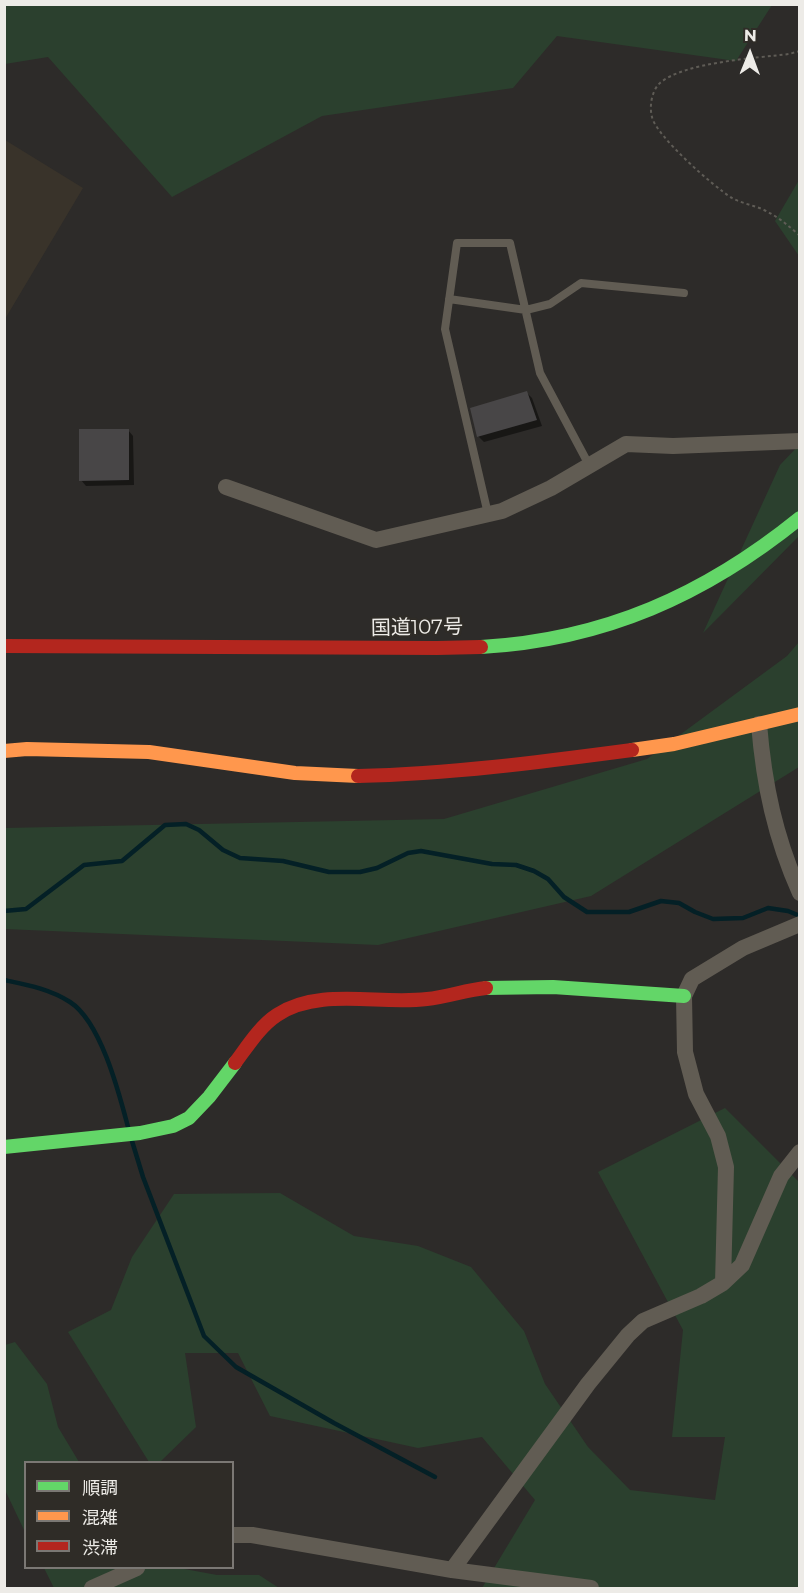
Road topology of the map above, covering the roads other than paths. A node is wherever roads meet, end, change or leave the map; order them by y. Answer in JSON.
{"nodes":[{"id":1,"x":684,"y":293,"type":"dead end"},
{"id":2,"x":449,"y":299,"type":"junction"},
{"id":3,"x":525,"y":310,"type":"junction"},
{"id":4,"x":800,"y":441,"type":"edge"},
{"id":5,"x":588,"y":465,"type":"junction"},
{"id":6,"x":226,"y":487,"type":"dead end"},
{"id":7,"x":488,"y":514,"type":"junction"},
{"id":8,"x":800,"y":518,"type":"edge"},
{"id":9,"x":4,"y":646,"type":"edge"},
{"id":10,"x":800,"y":714,"type":"edge"},
{"id":11,"x":759,"y":724,"type":"junction"},
{"id":12,"x":4,"y":751,"type":"edge"},
{"id":13,"x":800,"y":893,"type":"edge"},
{"id":14,"x":800,"y":924,"type":"edge"},
{"id":15,"x":684,"y":996,"type":"junction"},
{"id":16,"x":4,"y":1147,"type":"edge"},
{"id":17,"x":800,"y":1152,"type":"edge"},
{"id":18,"x":723,"y":1283,"type":"junction"},
{"id":19,"x":234,"y":1535,"type":"edge"},
{"id":20,"x":135,"y":1569,"type":"edge"},
{"id":21,"x":452,"y":1570,"type":"junction"},
{"id":22,"x":92,"y":1588,"type":"edge"},
{"id":23,"x":591,"y":1588,"type":"edge"}],
"edges":[{"from":1,"to":3,"type":"lane"},
{"from":2,"to":3,"type":"lane"},
{"from":2,"to":3,"type":"lane"},
{"from":2,"to":7,"type":"lane"},
{"from":3,"to":5,"type":"lane"},
{"from":4,"to":5,"type":"street"},
{"from":5,"to":7,"type":"street"},
{"from":6,"to":7,"type":"street"},
{"from":8,"to":9,"type":"main road","name":"国道107号"},
{"from":10,"to":11,"type":"main road"},
{"from":11,"to":12,"type":"main road"},
{"from":11,"to":13,"type":"street"},
{"from":14,"to":15,"type":"street"},
{"from":15,"to":16,"type":"main road"},
{"from":15,"to":18,"type":"street"},
{"from":17,"to":18,"type":"street"},
{"from":18,"to":21,"type":"street"},
{"from":19,"to":21,"type":"street"},
{"from":20,"to":22,"type":"street"},
{"from":21,"to":23,"type":"street"}]}
